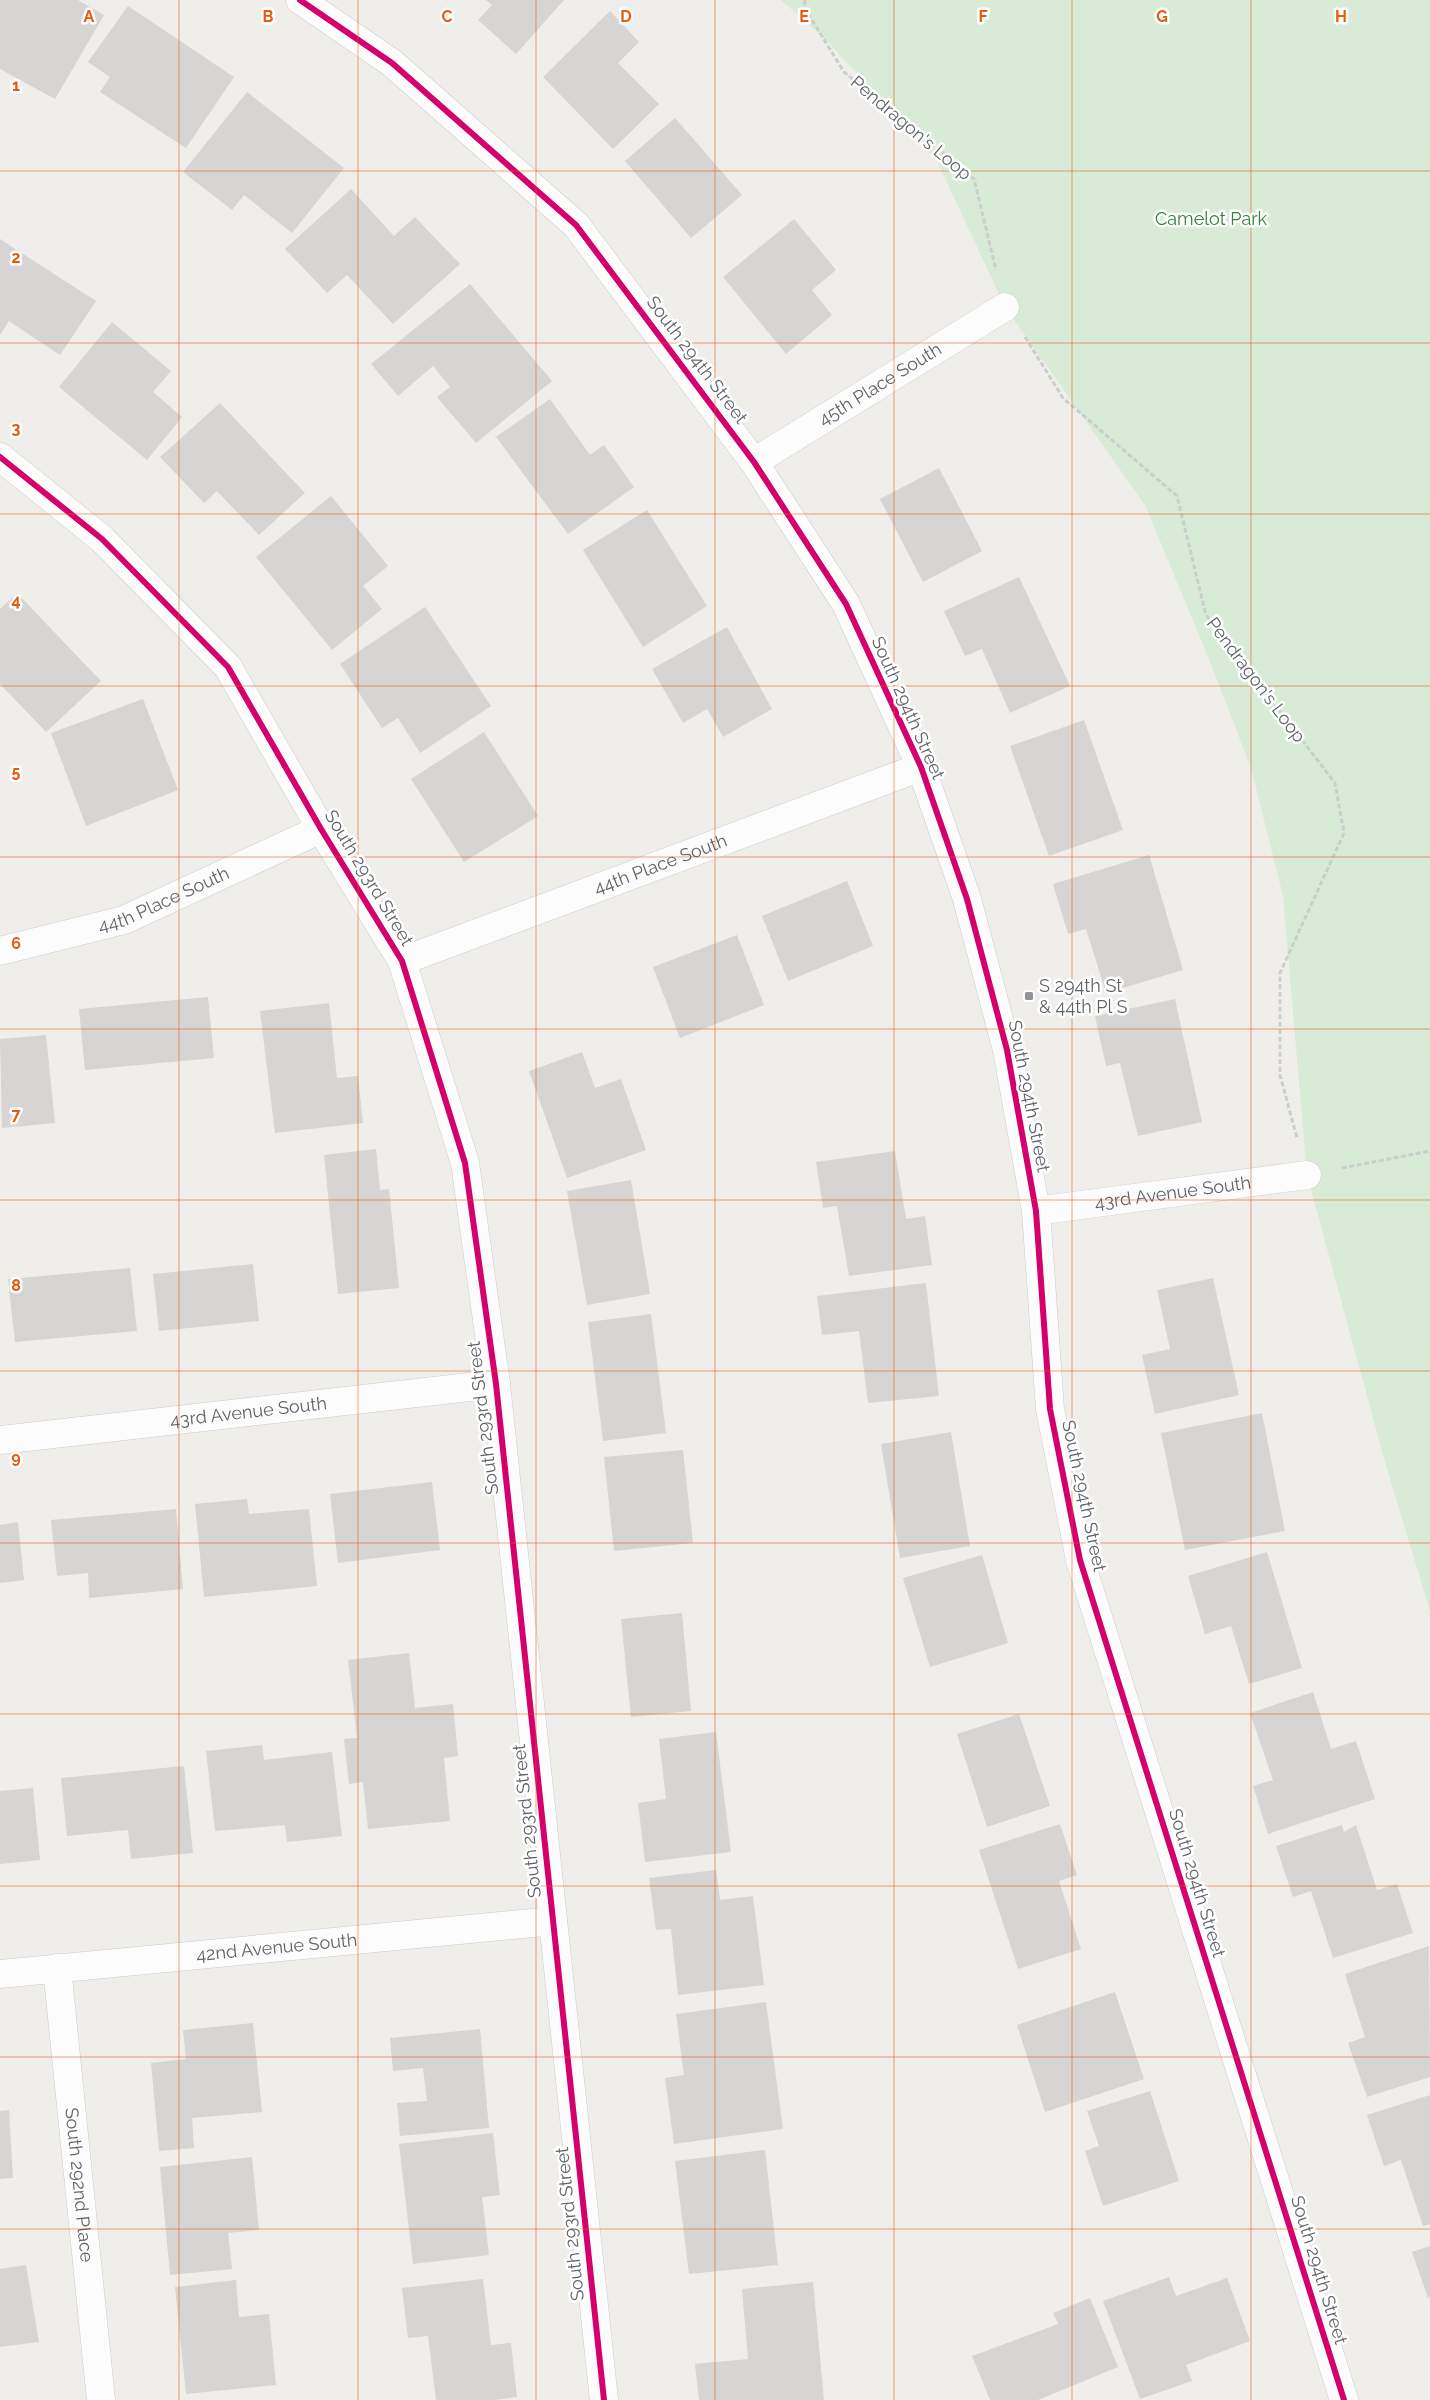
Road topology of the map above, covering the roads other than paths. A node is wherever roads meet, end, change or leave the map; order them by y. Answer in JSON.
{"nodes":[{"id":1,"x":300,"y":0,"type":"edge"},
{"id":2,"x":1005,"y":307,"type":"road end"},
{"id":3,"x":0,"y":457,"type":"edge"},
{"id":4,"x":754,"y":462,"type":"junction"},
{"id":5,"x":920,"y":767,"type":"junction"},
{"id":6,"x":321,"y":829,"type":"junction"},
{"id":7,"x":0,"y":951,"type":"edge"},
{"id":8,"x":402,"y":961,"type":"junction"},
{"id":9,"x":1308,"y":1175,"type":"road end"},
{"id":10,"x":1036,"y":1211,"type":"junction"},
{"id":11,"x":496,"y":1384,"type":"junction"},
{"id":12,"x":0,"y":1440,"type":"edge"},
{"id":13,"x":553,"y":1921,"type":"junction"},
{"id":14,"x":57,"y":1968,"type":"junction"},
{"id":15,"x":0,"y":1974,"type":"edge"},
{"id":16,"x":101,"y":2400,"type":"edge"},
{"id":17,"x":604,"y":2400,"type":"edge"},
{"id":18,"x":1344,"y":2400,"type":"edge"}],
"edges":[{"from":1,"to":4,"type":"street","name":"South 294th Street"},
{"from":2,"to":4,"type":"street","name":"45th Place South"},
{"from":3,"to":6,"type":"street","name":"South 293rd Street"},
{"from":4,"to":5,"type":"street","name":"South 294th Street"},
{"from":5,"to":8,"type":"street","name":"44th Place South"},
{"from":5,"to":10,"type":"street","name":"South 294th Street"},
{"from":6,"to":7,"type":"street","name":"44th Place South"},
{"from":6,"to":8,"type":"street","name":"South 293rd Street"},
{"from":8,"to":11,"type":"street","name":"South 293rd Street"},
{"from":9,"to":10,"type":"street","name":"43rd Avenue South"},
{"from":10,"to":18,"type":"street","name":"South 294th Street"},
{"from":11,"to":12,"type":"street","name":"43rd Avenue South"},
{"from":11,"to":13,"type":"street","name":"South 293rd Street"},
{"from":13,"to":14,"type":"street","name":"42nd Avenue South"},
{"from":13,"to":17,"type":"street","name":"South 293rd Street"},
{"from":14,"to":15,"type":"street","name":"42nd Avenue South"},
{"from":14,"to":16,"type":"street","name":"South 292nd Place"}]}
